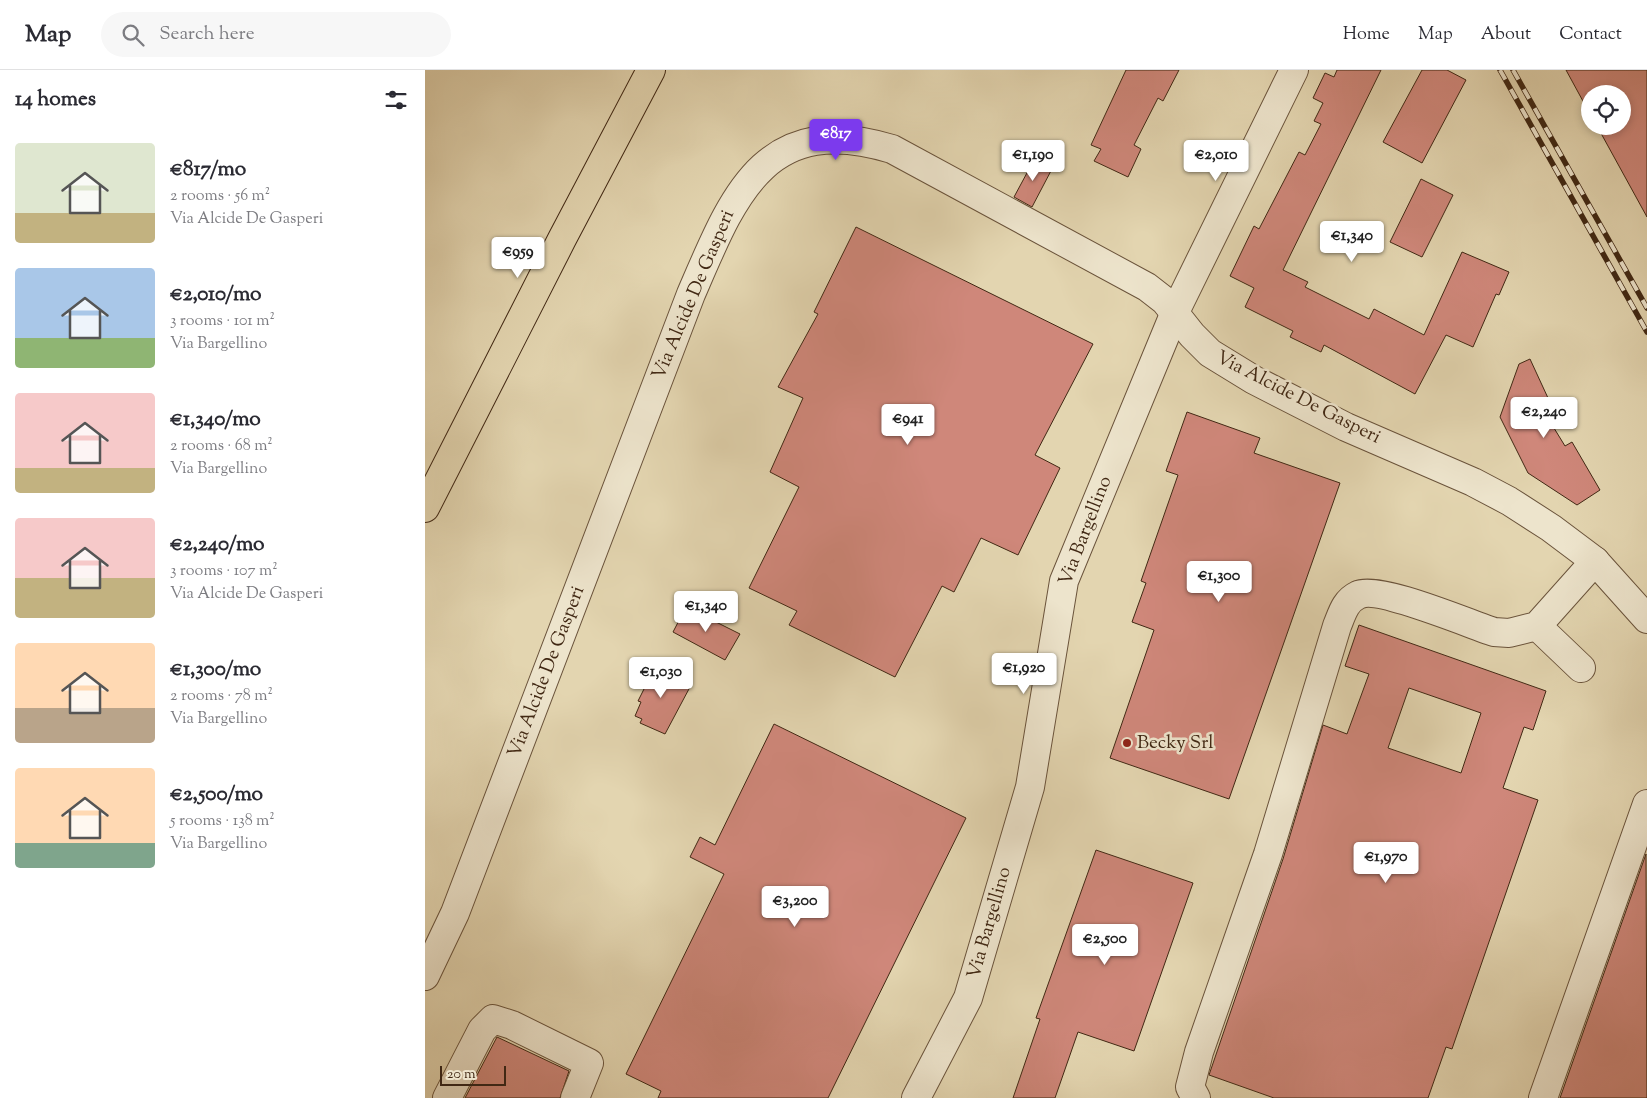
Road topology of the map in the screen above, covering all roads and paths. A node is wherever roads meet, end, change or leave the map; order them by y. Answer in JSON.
{"nodes":[{"id":1,"x":651,"y":70,"type":"edge"},
{"id":2,"x":1294,"y":70,"type":"edge"},
{"id":3,"x":1175,"y":312,"type":"junction"},
{"id":4,"x":425,"y":508,"type":"edge"},
{"id":5,"x":1595,"y":561,"type":"junction"},
{"id":6,"x":1647,"y":619,"type":"edge"},
{"id":7,"x":1537,"y":626,"type":"junction"},
{"id":8,"x":1581,"y":668,"type":"dead end"},
{"id":9,"x":1647,"y":804,"type":"edge"},
{"id":10,"x":425,"y":976,"type":"edge"},
{"id":11,"x":1193,"y":1092,"type":"edge"},
{"id":12,"x":447,"y":1098,"type":"edge"},
{"id":13,"x":575,"y":1098,"type":"edge"},
{"id":14,"x":916,"y":1098,"type":"edge"},
{"id":15,"x":1543,"y":1098,"type":"edge"}],
"edges":[{"from":1,"to":4,"type":"main road"},
{"from":2,"to":3,"type":"street","name":"Via Bargellino"},
{"from":3,"to":5,"type":"street","name":"Via Alcide De Gasperi"},
{"from":3,"to":10,"type":"street","name":"Via Alcide De Gasperi"},
{"from":3,"to":14,"type":"street","name":"Via Bargellino"},
{"from":5,"to":6,"type":"street","name":"Via Alcide De Gasperi"},
{"from":5,"to":7,"type":"street"},
{"from":7,"to":8,"type":"street"},
{"from":7,"to":11,"type":"street"},
{"from":9,"to":15,"type":"street"},
{"from":12,"to":13,"type":"street"}]}
